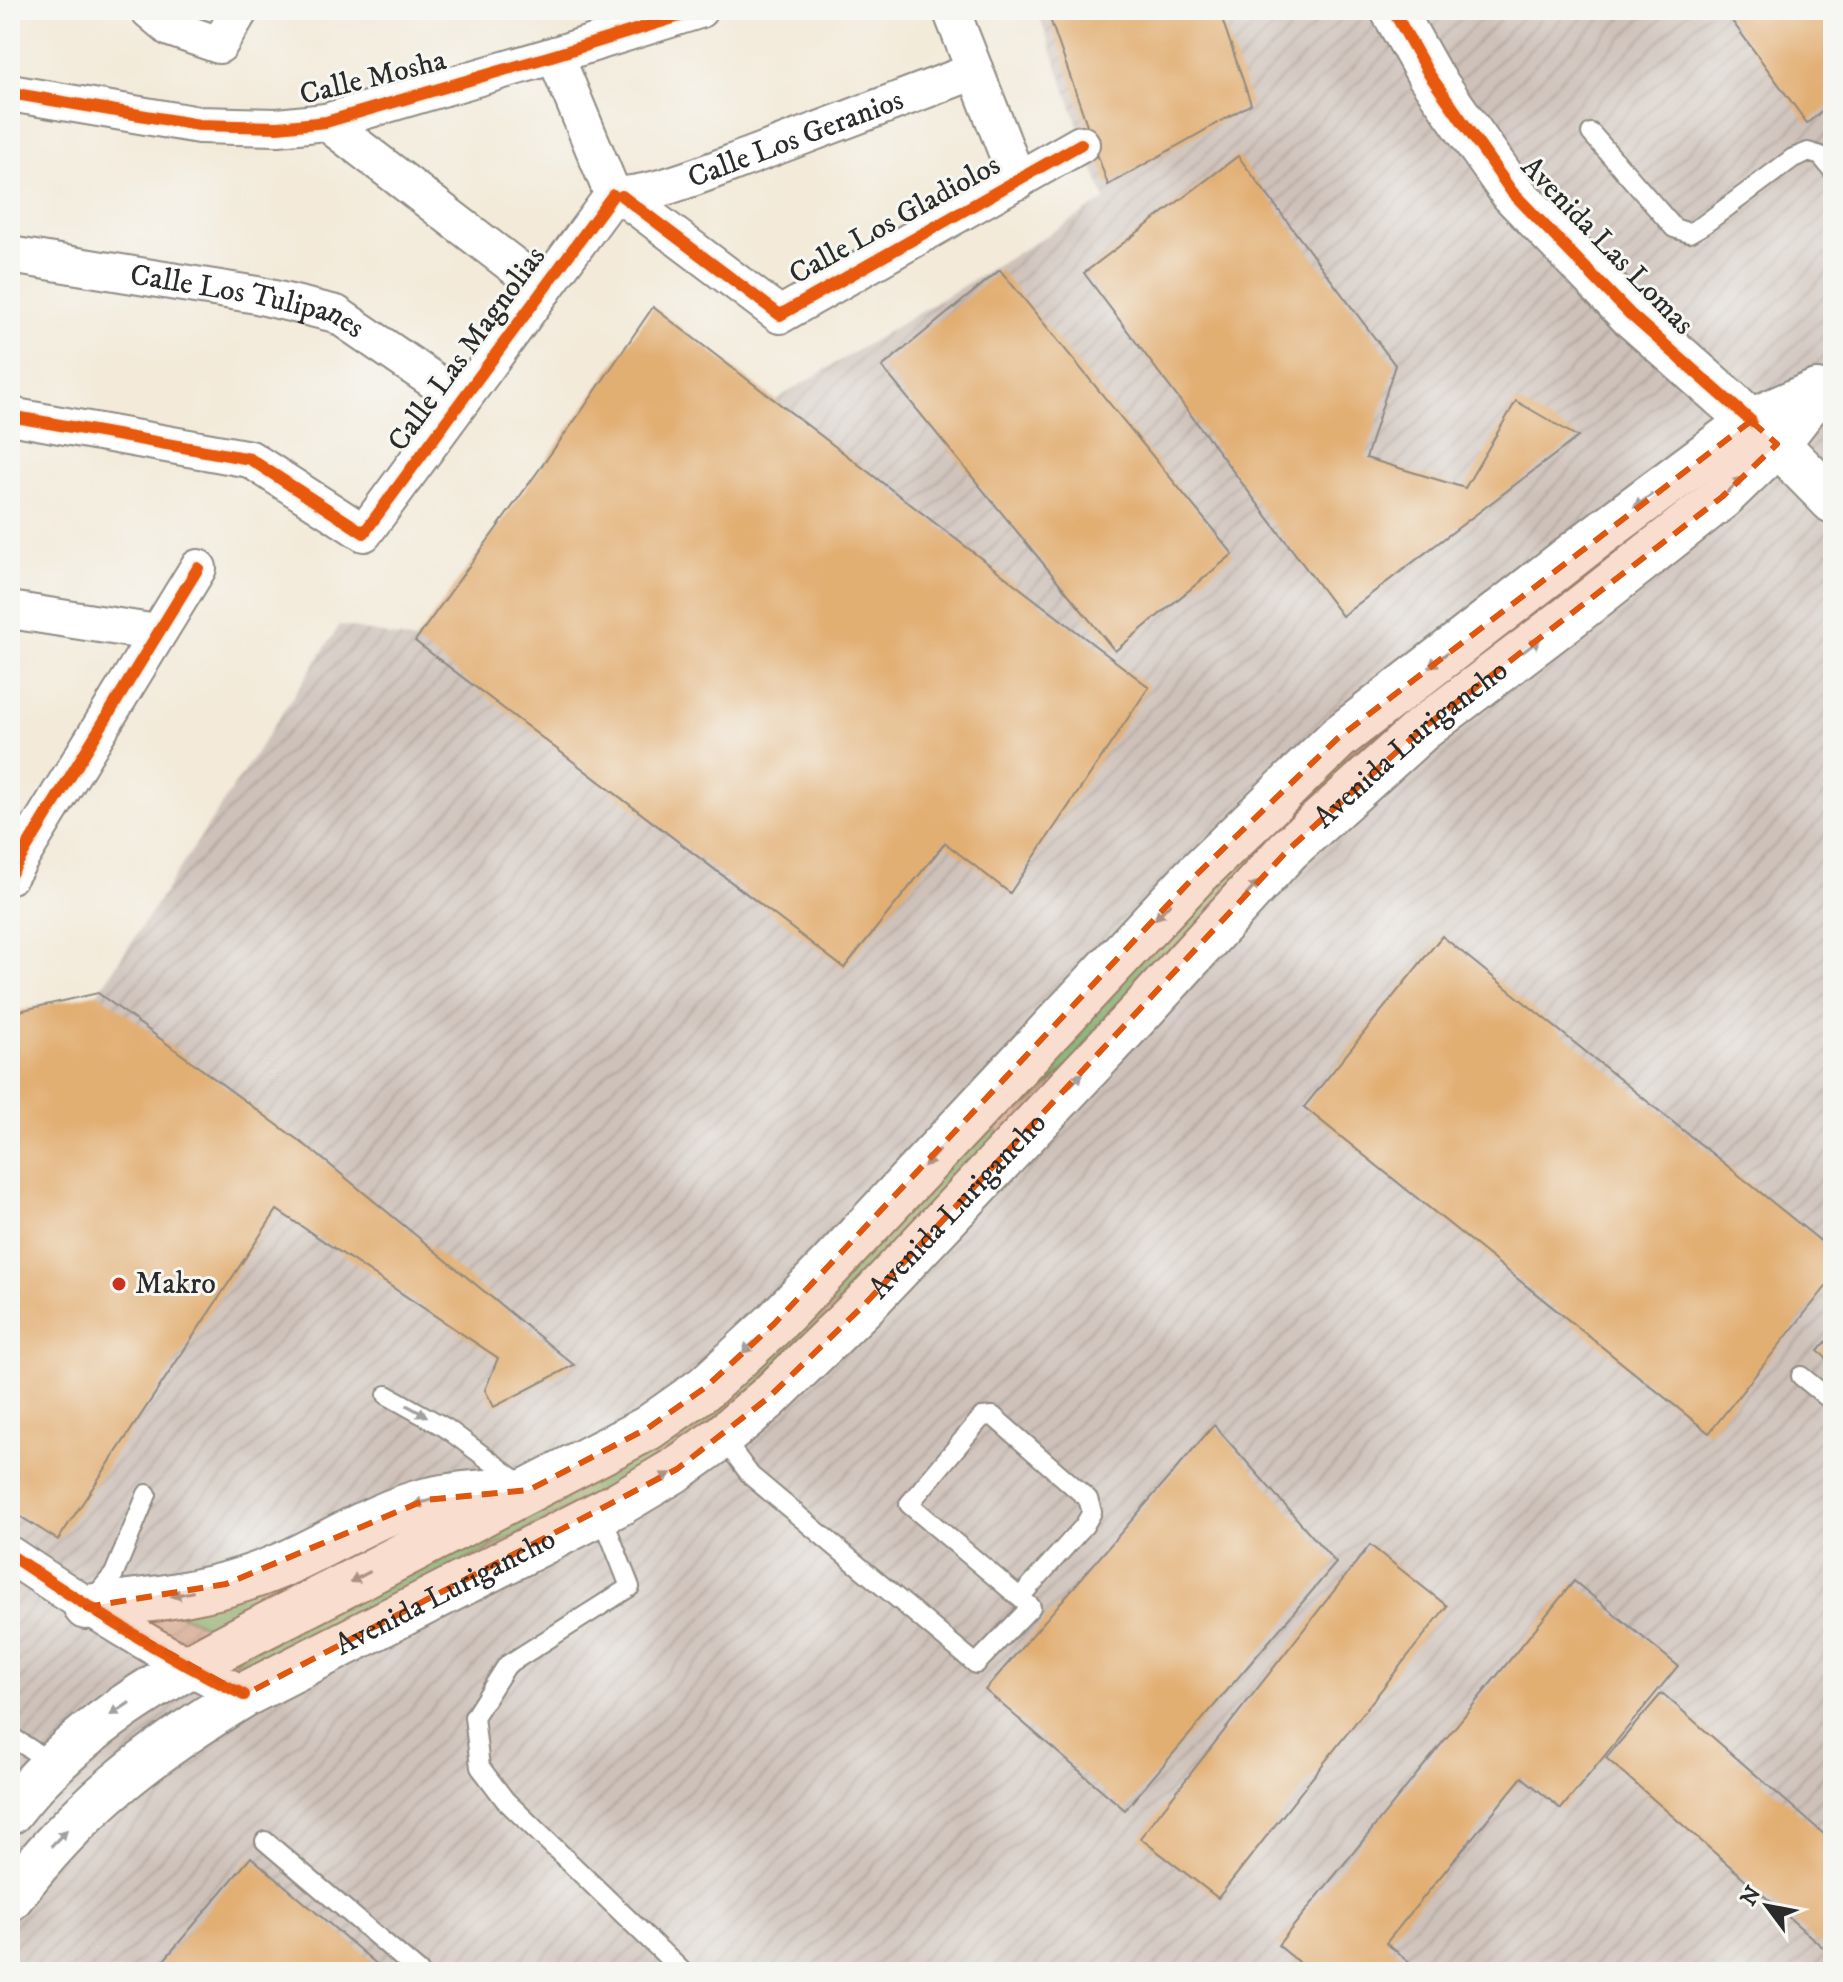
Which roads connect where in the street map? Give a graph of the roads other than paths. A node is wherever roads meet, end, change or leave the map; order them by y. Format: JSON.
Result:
{"nodes":[{"id":1,"x":149,"y":10,"type":"edge"},
{"id":2,"x":240,"y":10,"type":"edge"},
{"id":3,"x":699,"y":10,"type":"edge"},
{"id":4,"x":951,"y":10,"type":"edge"},
{"id":5,"x":1393,"y":10,"type":"edge"},
{"id":6,"x":555,"y":55,"type":"junction"},
{"id":7,"x":975,"y":71,"type":"junction"},
{"id":8,"x":10,"y":93,"type":"edge"},
{"id":9,"x":326,"y":122,"type":"junction"},
{"id":10,"x":1591,"y":133,"type":"dead end"},
{"id":11,"x":1081,"y":144,"type":"dead end"},
{"id":12,"x":1833,"y":171,"type":"edge"},
{"id":13,"x":1018,"y":181,"type":"junction"},
{"id":14,"x":618,"y":195,"type":"junction"},
{"id":15,"x":10,"y":255,"type":"edge"},
{"id":16,"x":544,"y":289,"type":"junction"},
{"id":17,"x":1825,"y":386,"type":"edge"},
{"id":18,"x":462,"y":400,"type":"junction"},
{"id":19,"x":10,"y":416,"type":"edge"},
{"id":20,"x":1764,"y":432,"type":"junction"},
{"id":21,"x":1833,"y":501,"type":"edge"},
{"id":22,"x":198,"y":568,"type":"dead end"},
{"id":23,"x":10,"y":610,"type":"edge"},
{"id":24,"x":157,"y":633,"type":"junction"},
{"id":25,"x":10,"y":875,"type":"edge"},
{"id":26,"x":985,"y":1101,"type":"junction"},
{"id":27,"x":1022,"y":1138,"type":"junction"},
{"id":28,"x":1801,"y":1376,"type":"dead end"},
{"id":29,"x":387,"y":1395,"type":"dead end"},
{"id":30,"x":1833,"y":1402,"type":"edge"},
{"id":31,"x":722,"y":1437,"type":"junction"},
{"id":32,"x":529,"y":1490,"type":"junction"},
{"id":33,"x":147,"y":1494,"type":"dead end"},
{"id":34,"x":601,"y":1513,"type":"junction"},
{"id":35,"x":10,"y":1555,"type":"edge"},
{"id":36,"x":1020,"y":1597,"type":"junction"},
{"id":37,"x":86,"y":1607,"type":"junction"},
{"id":38,"x":186,"y":1667,"type":"junction"},
{"id":39,"x":244,"y":1695,"type":"junction"},
{"id":40,"x":10,"y":1736,"type":"edge"},
{"id":41,"x":52,"y":1763,"type":"junction"},
{"id":42,"x":10,"y":1812,"type":"edge"},
{"id":43,"x":265,"y":1841,"type":"dead end"},
{"id":44,"x":10,"y":1898,"type":"edge"},
{"id":45,"x":419,"y":1972,"type":"edge"},
{"id":46,"x":683,"y":1972,"type":"edge"}],
"edges":[{"from":1,"to":2,"type":"street"},
{"from":3,"to":6,"type":"street","name":"Calle Mosha"},
{"from":4,"to":7,"type":"street"},
{"from":5,"to":20,"type":"main road","name":"Avenida Las Lomas"},
{"from":6,"to":9,"type":"street","name":"Calle Mosha"},
{"from":6,"to":14,"type":"street"},
{"from":7,"to":13,"type":"street"},
{"from":7,"to":14,"type":"street","name":"Calle Los Geranios"},
{"from":8,"to":9,"type":"street","name":"Calle Mosha"},
{"from":9,"to":16,"type":"street"},
{"from":10,"to":12,"type":"lane"},
{"from":11,"to":13,"type":"street","name":"Calle Los Gladiolos"},
{"from":13,"to":14,"type":"street","name":"Calle Los Gladiolos"},
{"from":14,"to":16,"type":"street","name":"Calle Las Magnolias"},
{"from":15,"to":18,"type":"street","name":"Calle Los Tulipanes"},
{"from":16,"to":18,"type":"street","name":"Calle Las Magnolias"},
{"from":17,"to":20,"type":"main road","name":"Avenida Lurigancho"},
{"from":18,"to":19,"type":"street","name":"Calle Las Magnolias"},
{"from":20,"to":21,"type":"main road","name":"Avenida Las Lomas"},
{"from":20,"to":26,"type":"main road","name":"Avenida Lurigancho","one_way":true},
{"from":27,"to":20,"type":"main road","name":"Avenida Lurigancho","one_way":true},
{"from":22,"to":24,"type":"street"},
{"from":23,"to":24,"type":"street"},
{"from":24,"to":25,"type":"street"},
{"from":26,"to":27,"type":"main road"},
{"from":26,"to":32,"type":"main road","name":"Avenida Lurigancho","one_way":true},
{"from":27,"to":31,"type":"main road","name":"Avenida Lurigancho"},
{"from":28,"to":30,"type":"lane"},
{"from":29,"to":32,"type":"lane","one_way":true},
{"from":34,"to":31,"type":"main road","name":"Avenida Lurigancho","one_way":true},
{"from":31,"to":36,"type":"lane"},
{"from":32,"to":37,"type":"main road","one_way":true},
{"from":32,"to":38,"type":"main road","name":"Avenida Lurigancho","one_way":true},
{"from":33,"to":37,"type":"lane"},
{"from":34,"to":39,"type":"main road","name":"Avenida Lurigancho"},
{"from":34,"to":46,"type":"lane"},
{"from":35,"to":37,"type":"street"},
{"from":36,"to":36,"type":"lane"},
{"from":37,"to":38,"type":"street"},
{"from":38,"to":39,"type":"street"},
{"from":38,"to":41,"type":"main road","name":"Avenida Lurigancho","one_way":true},
{"from":44,"to":39,"type":"main road","name":"Avenida Lurigancho","one_way":true},
{"from":40,"to":41,"type":"lane"},
{"from":41,"to":42,"type":"main road","name":"Avenida Lurigancho"},
{"from":43,"to":45,"type":"lane"}]}
